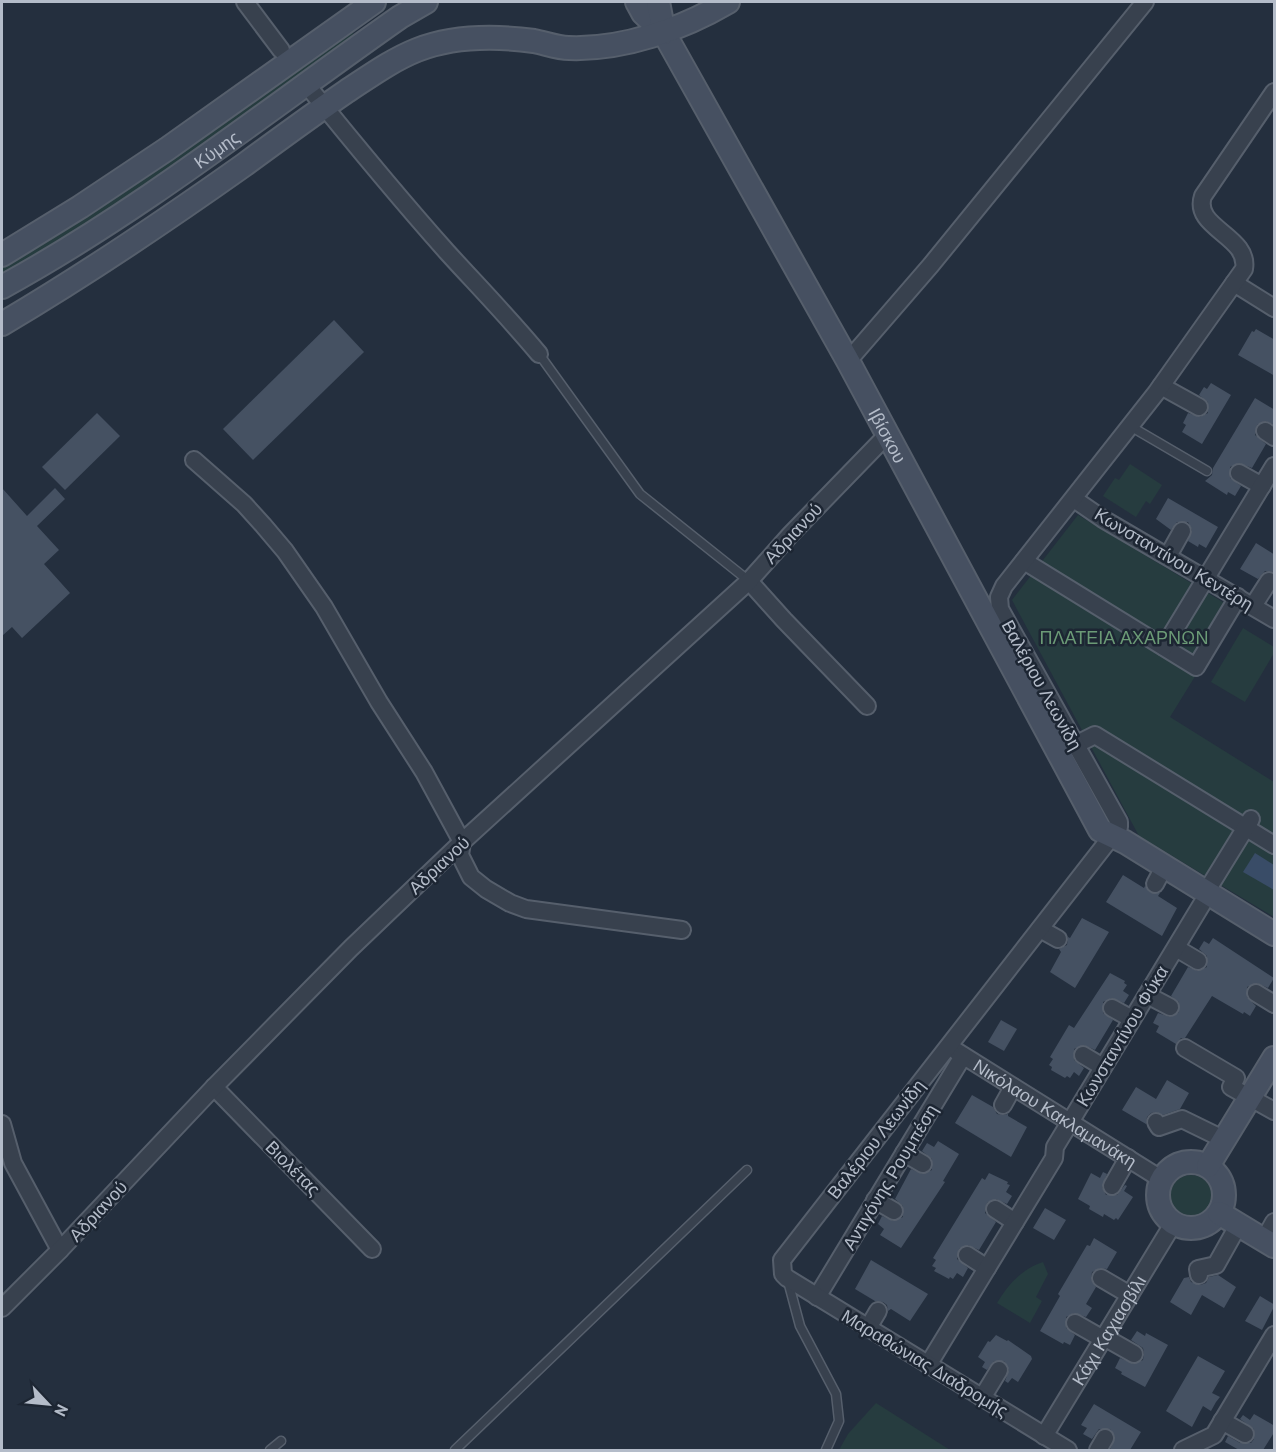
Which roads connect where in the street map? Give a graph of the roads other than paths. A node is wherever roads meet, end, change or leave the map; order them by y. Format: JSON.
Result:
{"nodes":[{"id":1,"x":245,"y":2,"type":"edge"},
{"id":2,"x":351,"y":2,"type":"edge"},
{"id":3,"x":374,"y":2,"type":"edge"},
{"id":4,"x":426,"y":2,"type":"edge"},
{"id":5,"x":637,"y":2,"type":"edge"},
{"id":6,"x":658,"y":2,"type":"edge"},
{"id":7,"x":728,"y":2,"type":"edge"},
{"id":8,"x":1145,"y":2,"type":"edge"},
{"id":9,"x":663,"y":33,"type":"junction"},
{"id":10,"x":280,"y":50,"type":"junction"},
{"id":11,"x":306,"y":84,"type":"junction"},
{"id":12,"x":1275,"y":92,"type":"edge"},
{"id":13,"x":324,"y":106,"type":"junction"},
{"id":14,"x":2,"y":239,"type":"edge"},
{"id":15,"x":2,"y":255,"type":"edge"},
{"id":16,"x":1234,"y":283,"type":"junction"},
{"id":17,"x":2,"y":287,"type":"edge"},
{"id":18,"x":1275,"y":308,"type":"edge"},
{"id":19,"x":2,"y":324,"type":"edge"},
{"id":20,"x":538,"y":354,"type":"joint"},
{"id":21,"x":848,"y":361,"type":"junction"},
{"id":22,"x":1161,"y":386,"type":"junction"},
{"id":23,"x":1199,"y":408,"type":"dead end"},
{"id":24,"x":1130,"y":426,"type":"junction"},
{"id":25,"x":888,"y":434,"type":"junction"},
{"id":26,"x":194,"y":460,"type":"dead end"},
{"id":27,"x":1207,"y":471,"type":"dead end"},
{"id":28,"x":1239,"y":473,"type":"dead end"},
{"id":29,"x":1270,"y":477,"type":"edge"},
{"id":30,"x":1074,"y":499,"type":"junction"},
{"id":31,"x":1182,"y":531,"type":"dead end"},
{"id":32,"x":1168,"y":556,"type":"junction"},
{"id":33,"x":1024,"y":561,"type":"junction"},
{"id":34,"x":1206,"y":578,"type":"junction"},
{"id":35,"x":749,"y":581,"type":"junction"},
{"id":36,"x":1269,"y":582,"type":"dead end"},
{"id":37,"x":1238,"y":597,"type":"junction"},
{"id":38,"x":1253,"y":606,"type":"junction"},
{"id":39,"x":1275,"y":619,"type":"edge"},
{"id":40,"x":1164,"y":647,"type":"junction"},
{"id":41,"x":867,"y":706,"type":"dead end"},
{"id":42,"x":1076,"y":745,"type":"junction"},
{"id":43,"x":1249,"y":823,"type":"junction"},
{"id":44,"x":1112,"y":837,"type":"junction"},
{"id":45,"x":462,"y":842,"type":"junction"},
{"id":46,"x":1275,"y":845,"type":"edge"},
{"id":47,"x":1207,"y":893,"type":"junction"},
{"id":48,"x":1040,"y":929,"type":"junction"},
{"id":49,"x":682,"y":930,"type":"dead end"},
{"id":50,"x":1275,"y":934,"type":"edge"},
{"id":51,"x":1058,"y":939,"type":"dead end"},
{"id":52,"x":1176,"y":948,"type":"junction"},
{"id":53,"x":1198,"y":961,"type":"dead end"},
{"id":54,"x":1256,"y":993,"type":"dead end"},
{"id":55,"x":1147,"y":995,"type":"junction"},
{"id":56,"x":1275,"y":1004,"type":"edge"},
{"id":57,"x":1170,"y":1007,"type":"dead end"},
{"id":58,"x":1112,"y":1008,"type":"dead end"},
{"id":59,"x":1132,"y":1020,"type":"junction"},
{"id":60,"x":948,"y":1046,"type":"junction"},
{"id":61,"x":1185,"y":1048,"type":"dead end"},
{"id":62,"x":1083,"y":1055,"type":"dead end"},
{"id":63,"x":963,"y":1056,"type":"junction"},
{"id":64,"x":1275,"y":1058,"type":"edge"},
{"id":65,"x":1103,"y":1067,"type":"junction"},
{"id":66,"x":214,"y":1088,"type":"junction"},
{"id":67,"x":1013,"y":1088,"type":"junction"},
{"id":68,"x":1250,"y":1098,"type":"junction"},
{"id":69,"x":1003,"y":1105,"type":"dead end"},
{"id":70,"x":1275,"y":1112,"type":"edge"},
{"id":71,"x":1070,"y":1122,"type":"junction"},
{"id":72,"x":1156,"y":1122,"type":"dead end"},
{"id":73,"x":2,"y":1124,"type":"edge"},
{"id":74,"x":1225,"y":1140,"type":"junction"},
{"id":75,"x":904,"y":1154,"type":"junction"},
{"id":76,"x":1128,"y":1158,"type":"junction"},
{"id":77,"x":922,"y":1164,"type":"dead end"},
{"id":78,"x":1208,"y":1166,"type":"junction"},
{"id":79,"x":747,"y":1170,"type":"dead end"},
{"id":80,"x":1161,"y":1179,"type":"junction"},
{"id":81,"x":1112,"y":1186,"type":"dead end"},
{"id":82,"x":875,"y":1200,"type":"junction"},
{"id":83,"x":995,"y":1209,"type":"dead end"},
{"id":84,"x":894,"y":1211,"type":"dead end"},
{"id":85,"x":1219,"y":1213,"type":"junction"},
{"id":86,"x":1015,"y":1222,"type":"junction"},
{"id":87,"x":1173,"y":1224,"type":"junction"},
{"id":88,"x":1239,"y":1224,"type":"junction"},
{"id":89,"x":1271,"y":1236,"type":"edge"},
{"id":90,"x":372,"y":1249,"type":"dead end"},
{"id":91,"x":60,"y":1250,"type":"junction"},
{"id":92,"x":967,"y":1255,"type":"dead end"},
{"id":93,"x":987,"y":1268,"type":"junction"},
{"id":94,"x":1199,"y":1275,"type":"dead end"},
{"id":95,"x":785,"y":1276,"type":"junction"},
{"id":96,"x":1101,"y":1278,"type":"dead end"},
{"id":97,"x":1130,"y":1295,"type":"junction"},
{"id":98,"x":817,"y":1297,"type":"junction"},
{"id":99,"x":2,"y":1308,"type":"edge"},
{"id":100,"x":878,"y":1311,"type":"dead end"},
{"id":101,"x":1075,"y":1323,"type":"dead end"},
{"id":102,"x":868,"y":1328,"type":"junction"},
{"id":103,"x":1275,"y":1335,"type":"edge"},
{"id":104,"x":1104,"y":1338,"type":"junction"},
{"id":105,"x":1134,"y":1354,"type":"dead end"},
{"id":106,"x":928,"y":1365,"type":"junction"},
{"id":107,"x":999,"y":1370,"type":"dead end"},
{"id":108,"x":982,"y":1398,"type":"junction"},
{"id":109,"x":1223,"y":1411,"type":"junction"},
{"id":110,"x":1245,"y":1434,"type":"dead end"},
{"id":111,"x":1044,"y":1436,"type":"junction"},
{"id":112,"x":281,"y":1441,"type":"dead end"},
{"id":113,"x":270,"y":1450,"type":"edge"},
{"id":114,"x":455,"y":1450,"type":"edge"},
{"id":115,"x":826,"y":1450,"type":"edge"},
{"id":116,"x":1068,"y":1450,"type":"edge"},
{"id":117,"x":1183,"y":1450,"type":"edge"}],
"edges":[{"from":1,"to":10,"type":"street"},
{"from":2,"to":10,"type":"street"},
{"from":3,"to":15,"type":"street","name":"Κύμης"},
{"from":4,"to":11,"type":"street","name":"Κύμης"},
{"from":5,"to":9,"type":"street","name":"Ιβίσκου"},
{"from":6,"to":9,"type":"street","name":"Ιβίσκου"},
{"from":7,"to":9,"type":"street"},
{"from":8,"to":21,"type":"street"},
{"from":9,"to":13,"type":"street"},
{"from":9,"to":21,"type":"street","name":"Ιβίσκου"},
{"from":10,"to":14,"type":"street"},
{"from":11,"to":13,"type":"street"},
{"from":11,"to":17,"type":"street","name":"Κύμης"},
{"from":12,"to":16,"type":"street","name":"Βαλέριου Λεωνίδη"},
{"from":13,"to":19,"type":"street"},
{"from":13,"to":20,"type":"street"},
{"from":16,"to":18,"type":"street"},
{"from":16,"to":22,"type":"street","name":"Βαλέριου Λεωνίδη"},
{"from":20,"to":35,"type":"lane"},
{"from":21,"to":25,"type":"street","name":"Ιβίσκου"},
{"from":22,"to":23,"type":"street"},
{"from":22,"to":24,"type":"street","name":"Βαλέριου Λεωνίδη"},
{"from":24,"to":27,"type":"lane"},
{"from":24,"to":30,"type":"street","name":"Βαλέριου Λεωνίδη"},
{"from":25,"to":35,"type":"street","name":"Αδριανού"},
{"from":25,"to":44,"type":"street","name":"Ιβίσκου"},
{"from":26,"to":45,"type":"street"},
{"from":28,"to":29,"type":"street"},
{"from":29,"to":34,"type":"street"},
{"from":30,"to":32,"type":"street","name":"Κωνσταντίνου Κεντέρη"},
{"from":30,"to":33,"type":"street","name":"Βαλέριου Λεωνίδη"},
{"from":31,"to":32,"type":"street"},
{"from":32,"to":34,"type":"street","name":"Κωνσταντίνου Κεντέρη"},
{"from":33,"to":40,"type":"street"},
{"from":33,"to":42,"type":"street","name":"Βαλέριου Λεωνίδη"},
{"from":34,"to":37,"type":"street","name":"Κωνσταντίνου Κεντέρη"},
{"from":34,"to":40,"type":"street"},
{"from":35,"to":41,"type":"street"},
{"from":35,"to":45,"type":"street","name":"Αδριανού"},
{"from":36,"to":38,"type":"street"},
{"from":37,"to":38,"type":"street","name":"Κωνσταντίνου Κεντέρη"},
{"from":37,"to":40,"type":"street"},
{"from":38,"to":39,"type":"street","name":"Κωνσταντίνου Κεντέρη"},
{"from":42,"to":43,"type":"street"},
{"from":42,"to":44,"type":"street","name":"Βαλέριου Λεωνίδη"},
{"from":43,"to":46,"type":"street"},
{"from":43,"to":47,"type":"street","name":"Κωνσταντίνου Φύκα"},
{"from":44,"to":47,"type":"street","name":"Ιβίσκου"},
{"from":44,"to":48,"type":"street","name":"Βαλέριου Λεωνίδη"},
{"from":45,"to":49,"type":"street"},
{"from":45,"to":66,"type":"street","name":"Αδριανού"},
{"from":47,"to":50,"type":"street","name":"Ιβίσκου"},
{"from":47,"to":52,"type":"street","name":"Κωνσταντίνου Φύκα"},
{"from":48,"to":51,"type":"street"},
{"from":48,"to":60,"type":"street","name":"Βαλέριου Λεωνίδη"},
{"from":52,"to":53,"type":"street"},
{"from":52,"to":55,"type":"street","name":"Κωνσταντίνου Φύκα"},
{"from":54,"to":56,"type":"street"},
{"from":55,"to":57,"type":"street"},
{"from":55,"to":59,"type":"street","name":"Κωνσταντίνου Φύκα"},
{"from":58,"to":59,"type":"street"},
{"from":59,"to":65,"type":"street","name":"Κωνσταντίνου Φύκα"},
{"from":60,"to":63,"type":"street","name":"Νικόλαου Κακλαμανάκη"},
{"from":60,"to":95,"type":"street","name":"Βαλέριου Λεωνίδη"},
{"from":61,"to":68,"type":"street"},
{"from":62,"to":65,"type":"street"},
{"from":63,"to":67,"type":"street","name":"Νικόλαου Κακλαμανάκη"},
{"from":63,"to":75,"type":"street","name":"Αντιγόνης Ρουμπέση"},
{"from":64,"to":68,"type":"street"},
{"from":65,"to":71,"type":"street","name":"Κωνσταντίνου Φύκα"},
{"from":66,"to":90,"type":"street","name":"Βιολέτας"},
{"from":66,"to":91,"type":"street","name":"Αδριανού"},
{"from":67,"to":69,"type":"street"},
{"from":67,"to":71,"type":"street","name":"Νικόλαου Κακλαμανάκη"},
{"from":68,"to":70,"type":"street"},
{"from":68,"to":74,"type":"street"},
{"from":71,"to":76,"type":"street","name":"Νικόλαου Κακλαμανάκη"},
{"from":71,"to":86,"type":"street","name":"Κωνσταντίνου Φύκα"},
{"from":72,"to":74,"type":"street"},
{"from":73,"to":91,"type":"street"},
{"from":74,"to":78,"type":"street"},
{"from":75,"to":77,"type":"street"},
{"from":75,"to":82,"type":"street","name":"Αντιγόνης Ρουμπέση"},
{"from":76,"to":80,"type":"street","name":"Νικόλαου Κακλαμανάκη"},
{"from":76,"to":81,"type":"street"},
{"from":78,"to":80,"type":"street"},
{"from":78,"to":85,"type":"street"},
{"from":79,"to":114,"type":"lane"},
{"from":80,"to":87,"type":"street"},
{"from":82,"to":84,"type":"street"},
{"from":82,"to":98,"type":"street","name":"Αντιγόνης Ρουμπέση"},
{"from":83,"to":86,"type":"street"},
{"from":85,"to":87,"type":"street"},
{"from":85,"to":88,"type":"street"},
{"from":86,"to":93,"type":"street","name":"Κωνσταντίνου Φύκα"},
{"from":87,"to":97,"type":"street","name":"Κάχι Καχιασβίλι"},
{"from":88,"to":89,"type":"street"},
{"from":88,"to":94,"type":"street"},
{"from":91,"to":99,"type":"street","name":"Αδριανού"},
{"from":92,"to":93,"type":"street"},
{"from":93,"to":106,"type":"street","name":"Κωνσταντίνου Φύκα"},
{"from":95,"to":98,"type":"street","name":"Μαραθώνιας Διαδρομής"},
{"from":95,"to":115,"type":"lane"},
{"from":96,"to":97,"type":"street"},
{"from":97,"to":104,"type":"street","name":"Κάχι Καχιασβίλι"},
{"from":98,"to":102,"type":"street","name":"Μαραθώνιας Διαδρομής"},
{"from":100,"to":102,"type":"street"},
{"from":101,"to":104,"type":"street"},
{"from":102,"to":106,"type":"street","name":"Μαραθώνιας Διαδρομής"},
{"from":103,"to":109,"type":"street"},
{"from":104,"to":105,"type":"street"},
{"from":104,"to":111,"type":"street","name":"Κάχι Καχιασβίλι"},
{"from":106,"to":108,"type":"street","name":"Μαραθώνιας Διαδρομής"},
{"from":107,"to":108,"type":"street"},
{"from":108,"to":111,"type":"street","name":"Μαραθώνιας Διαδρομής"},
{"from":109,"to":110,"type":"street"},
{"from":109,"to":117,"type":"street"},
{"from":111,"to":116,"type":"street","name":"Μαραθώνιας Διαδρομής"},
{"from":112,"to":113,"type":"lane"}]}
